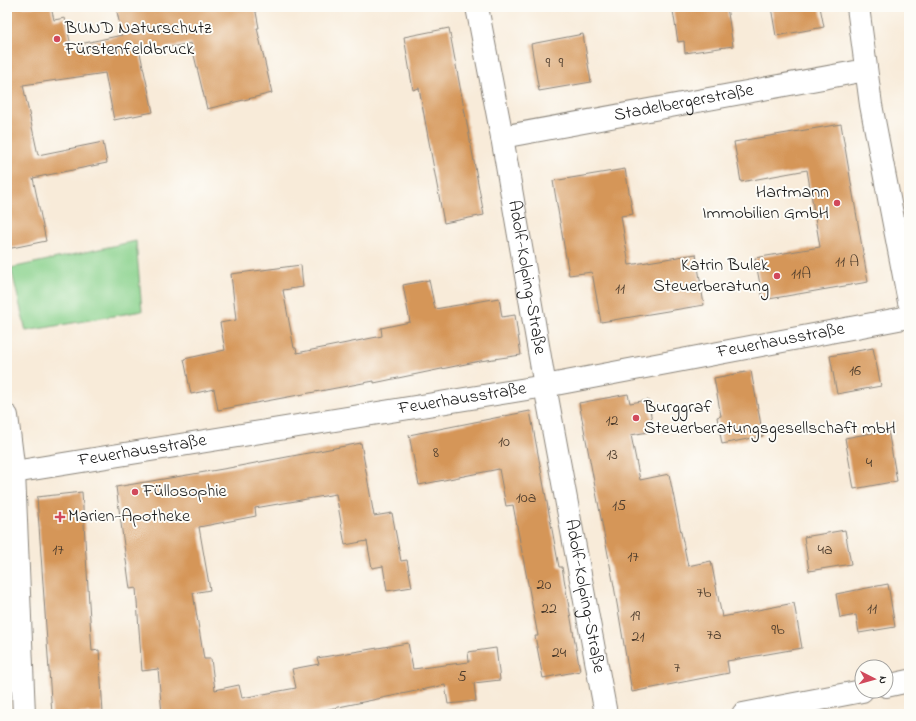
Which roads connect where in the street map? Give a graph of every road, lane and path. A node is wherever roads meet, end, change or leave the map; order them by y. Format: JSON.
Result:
{"nodes":[{"id":1,"x":477,"y":7,"type":"edge"},
{"id":2,"x":858,"y":7,"type":"edge"},
{"id":3,"x":866,"y":70,"type":"junction"},
{"id":4,"x":502,"y":137,"type":"junction"},
{"id":5,"x":909,"y":302,"type":"edge"},
{"id":6,"x":909,"y":317,"type":"edge"},
{"id":7,"x":545,"y":386,"type":"junction"},
{"id":8,"x":7,"y":416,"type":"edge"},
{"id":9,"x":14,"y":472,"type":"junction"},
{"id":10,"x":909,"y":681,"type":"edge"},
{"id":11,"x":894,"y":684,"type":"edge"},
{"id":12,"x":854,"y":693,"type":"edge"},
{"id":13,"x":24,"y":714,"type":"edge"},
{"id":14,"x":606,"y":714,"type":"edge"},
{"id":15,"x":744,"y":714,"type":"edge"}],
"edges":[{"from":1,"to":4,"type":"street","name":"Adolf-Kolping-Straße"},
{"from":2,"to":3,"type":"street"},
{"from":3,"to":4,"type":"street","name":"Stadelbergerstraße"},
{"from":3,"to":5,"type":"street"},
{"from":4,"to":7,"type":"street","name":"Adolf-Kolping-Straße"},
{"from":6,"to":7,"type":"street","name":"Feuerhausstraße"},
{"from":7,"to":9,"type":"street","name":"Feuerhausstraße"},
{"from":7,"to":14,"type":"street","name":"Adolf-Kolping-Straße"},
{"from":8,"to":9,"type":"street"},
{"from":9,"to":13,"type":"street"},
{"from":10,"to":11,"type":"street"},
{"from":12,"to":15,"type":"street"}]}
